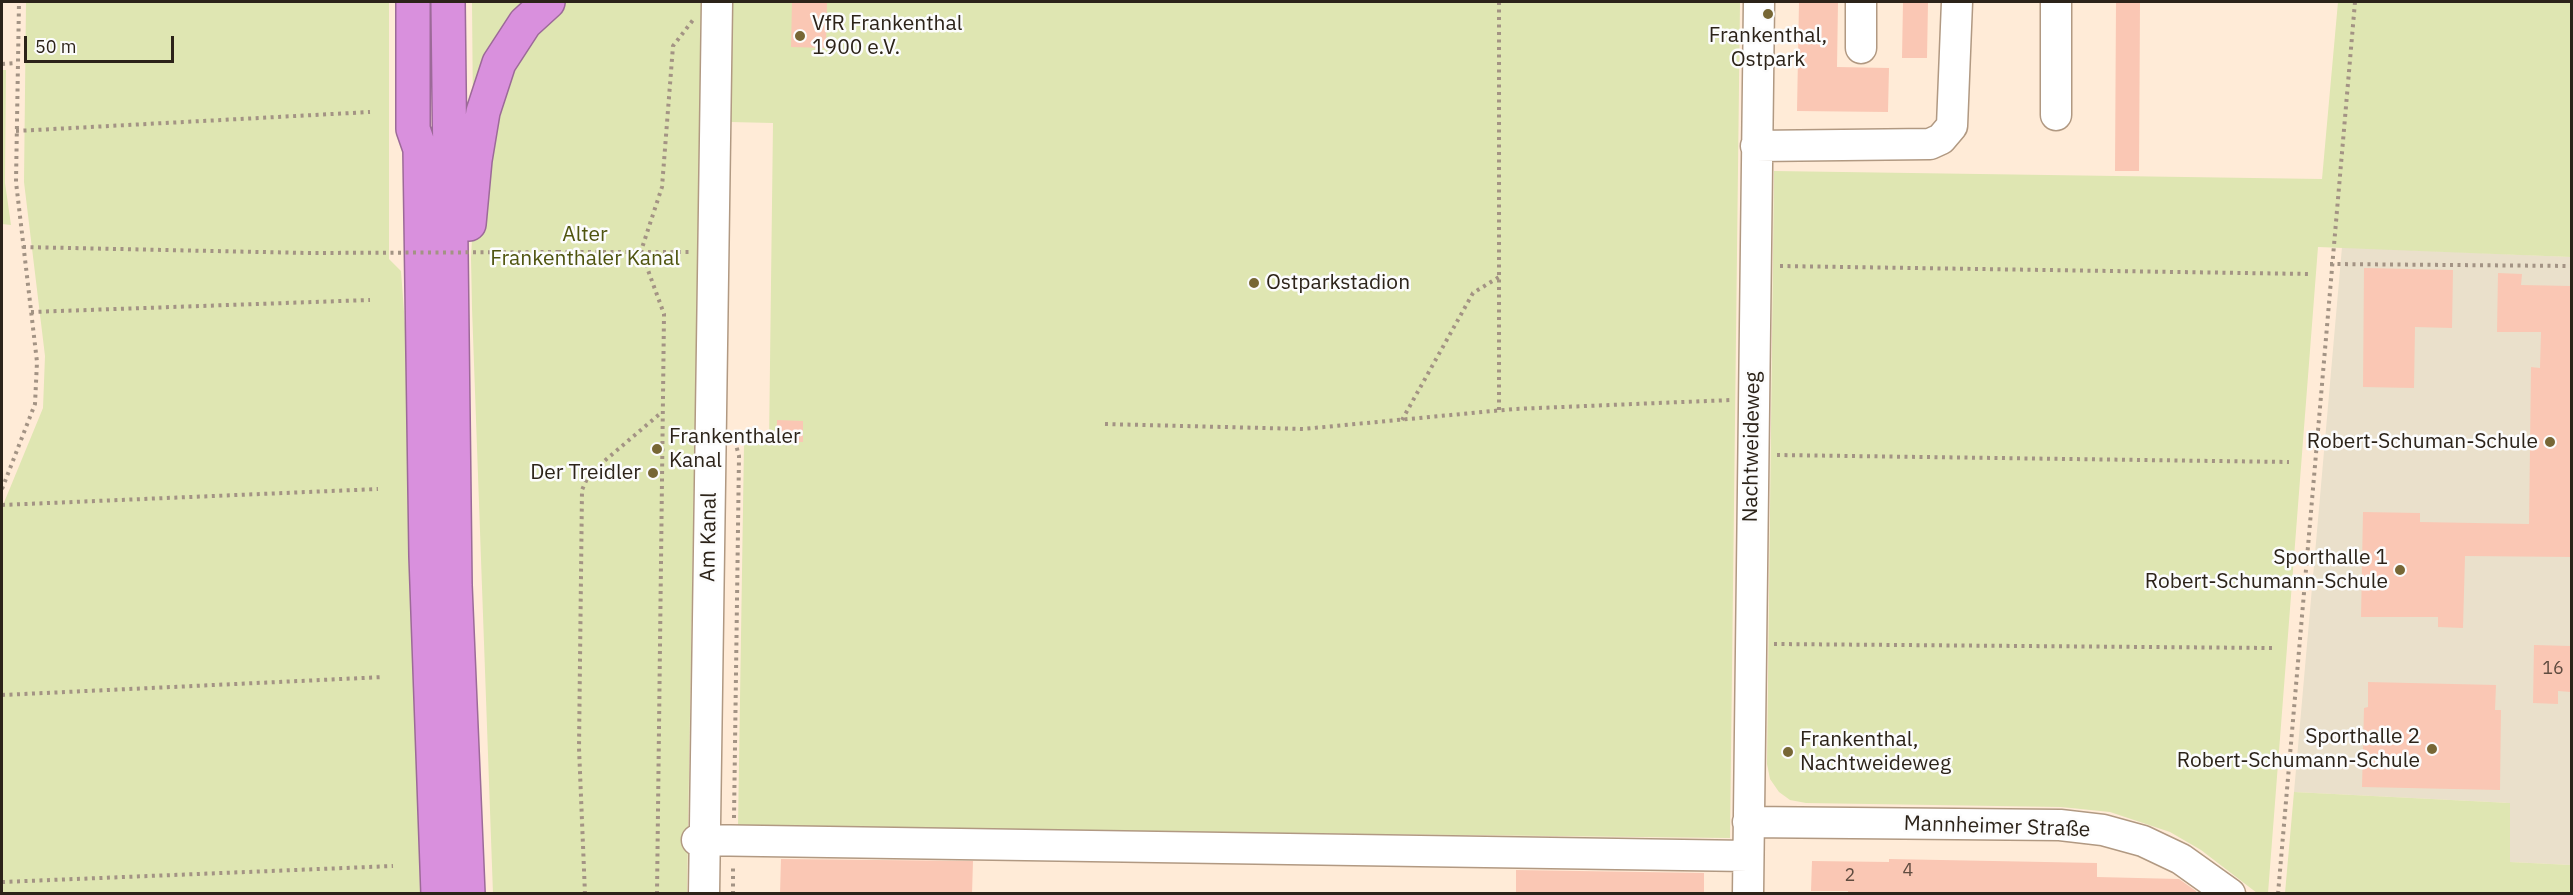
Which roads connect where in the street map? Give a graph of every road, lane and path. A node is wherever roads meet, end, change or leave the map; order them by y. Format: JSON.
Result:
{"nodes":[{"id":1,"x":19,"y":2,"type":"edge"},
{"id":2,"x":413,"y":2,"type":"edge"},
{"id":3,"x":425,"y":2,"type":"edge"},
{"id":4,"x":448,"y":2,"type":"edge"},
{"id":5,"x":548,"y":2,"type":"edge"},
{"id":6,"x":1499,"y":2,"type":"edge"},
{"id":7,"x":1759,"y":2,"type":"edge"},
{"id":8,"x":1861,"y":2,"type":"edge"},
{"id":9,"x":1957,"y":2,"type":"edge"},
{"id":10,"x":2056,"y":2,"type":"edge"},
{"id":11,"x":2355,"y":2,"type":"edge"},
{"id":12,"x":708,"y":7,"type":"edge"},
{"id":13,"x":1861,"y":48,"type":"dead end"},
{"id":14,"x":17,"y":63,"type":"junction"},
{"id":15,"x":2,"y":64,"type":"edge"},
{"id":16,"x":370,"y":112,"type":"dead end"},
{"id":17,"x":2056,"y":115,"type":"dead end"},
{"id":18,"x":16,"y":131,"type":"junction"},
{"id":19,"x":1756,"y":146,"type":"junction"},
{"id":20,"x":420,"y":149,"type":"junction"},
{"id":21,"x":23,"y":247,"type":"junction"},
{"id":22,"x":641,"y":251,"type":"junction"},
{"id":23,"x":697,"y":252,"type":"dead end"},
{"id":24,"x":451,"y":256,"type":"junction"},
{"id":25,"x":2330,"y":264,"type":"junction"},
{"id":26,"x":1755,"y":266,"type":"junction"},
{"id":27,"x":2571,"y":267,"type":"edge"},
{"id":28,"x":2310,"y":274,"type":"dead end"},
{"id":29,"x":1499,"y":277,"type":"junction"},
{"id":30,"x":370,"y":300,"type":"dead end"},
{"id":31,"x":31,"y":312,"type":"junction"},
{"id":32,"x":1753,"y":400,"type":"junction"},
{"id":33,"x":1499,"y":411,"type":"junction"},
{"id":34,"x":662,"y":412,"type":"junction"},
{"id":35,"x":1402,"y":420,"type":"junction"},
{"id":36,"x":1105,"y":424,"type":"dead end"},
{"id":37,"x":1752,"y":455,"type":"junction"},
{"id":38,"x":2289,"y":462,"type":"dead end"},
{"id":39,"x":2,"y":489,"type":"edge"},
{"id":40,"x":378,"y":489,"type":"dead end"},
{"id":41,"x":2,"y":506,"type":"edge"},
{"id":42,"x":1750,"y":644,"type":"junction"},
{"id":43,"x":2272,"y":648,"type":"dead end"},
{"id":44,"x":384,"y":677,"type":"dead end"},
{"id":45,"x":2,"y":695,"type":"edge"},
{"id":46,"x":1748,"y":822,"type":"junction"},
{"id":47,"x":701,"y":840,"type":"junction"},
{"id":48,"x":1748,"y":855,"type":"junction"},
{"id":49,"x":393,"y":866,"type":"dead end"},
{"id":50,"x":2,"y":882,"type":"edge"},
{"id":51,"x":438,"y":894,"type":"edge"},
{"id":52,"x":468,"y":894,"type":"edge"},
{"id":53,"x":585,"y":894,"type":"edge"},
{"id":54,"x":657,"y":894,"type":"edge"},
{"id":55,"x":704,"y":894,"type":"edge"},
{"id":56,"x":1748,"y":894,"type":"edge"},
{"id":57,"x":2230,"y":894,"type":"edge"},
{"id":58,"x":2278,"y":894,"type":"edge"}],
"edges":[{"from":1,"to":14,"type":"path"},
{"from":2,"to":20,"type":"highway"},
{"from":3,"to":20,"type":"highway"},
{"from":4,"to":24,"type":"highway"},
{"from":5,"to":24,"type":"highway"},
{"from":6,"to":29,"type":"path"},
{"from":7,"to":19,"type":"street","name":"Nachtweideweg"},
{"from":8,"to":13,"type":"street"},
{"from":9,"to":19,"type":"street"},
{"from":10,"to":17,"type":"street"},
{"from":11,"to":25,"type":"path"},
{"from":12,"to":22,"type":"path"},
{"from":12,"to":47,"type":"street","name":"Am Kanal"},
{"from":14,"to":15,"type":"path"},
{"from":14,"to":18,"type":"path"},
{"from":16,"to":18,"type":"path"},
{"from":18,"to":21,"type":"path"},
{"from":19,"to":26,"type":"street","name":"Nachtweideweg"},
{"from":20,"to":51,"type":"highway"},
{"from":21,"to":22,"type":"path","bridge":true},
{"from":21,"to":31,"type":"path"},
{"from":22,"to":23,"type":"path"},
{"from":22,"to":34,"type":"path"},
{"from":24,"to":52,"type":"highway"},
{"from":25,"to":27,"type":"path"},
{"from":25,"to":58,"type":"path"},
{"from":26,"to":28,"type":"path"},
{"from":26,"to":32,"type":"street","name":"Nachtweideweg"},
{"from":29,"to":33,"type":"path"},
{"from":29,"to":35,"type":"path"},
{"from":30,"to":31,"type":"path"},
{"from":31,"to":39,"type":"path"},
{"from":32,"to":33,"type":"path"},
{"from":32,"to":37,"type":"street","name":"Nachtweideweg"},
{"from":33,"to":35,"type":"path"},
{"from":34,"to":53,"type":"path"},
{"from":34,"to":54,"type":"path"},
{"from":35,"to":36,"type":"path"},
{"from":37,"to":38,"type":"path"},
{"from":37,"to":42,"type":"street","name":"Nachtweideweg"},
{"from":40,"to":41,"type":"path"},
{"from":42,"to":43,"type":"path"},
{"from":42,"to":46,"type":"street","name":"Nachtweideweg"},
{"from":44,"to":45,"type":"path"},
{"from":46,"to":48,"type":"street","name":"Nachtweideweg"},
{"from":46,"to":57,"type":"street","name":"Mannheimer Straße"},
{"from":47,"to":48,"type":"street"},
{"from":47,"to":55,"type":"street","name":"Am Kanal"},
{"from":48,"to":56,"type":"street","name":"Nachtweideweg"},
{"from":49,"to":50,"type":"path"}]}
